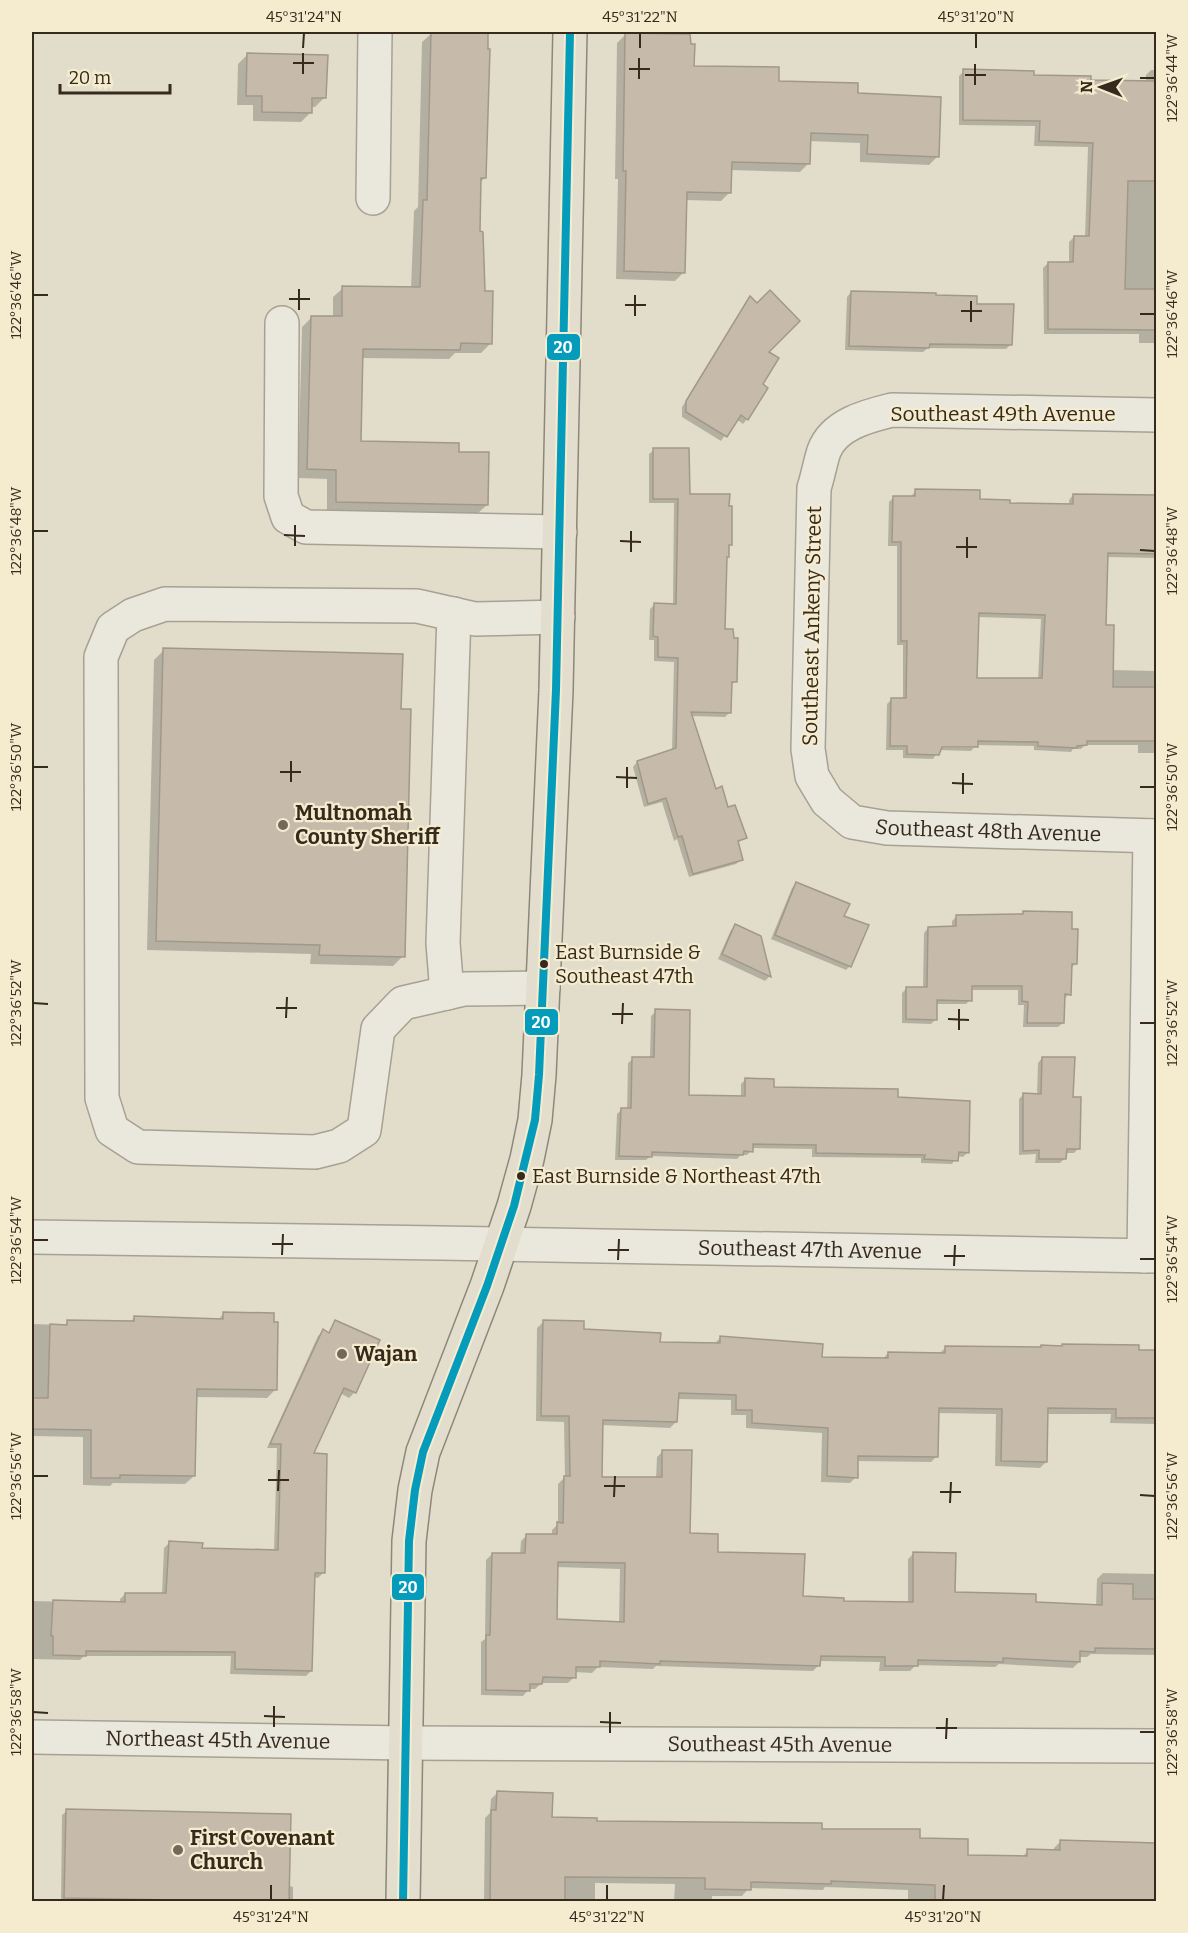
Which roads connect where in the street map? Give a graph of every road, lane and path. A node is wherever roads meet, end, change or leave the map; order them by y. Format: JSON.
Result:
{"nodes":[{"id":1,"x":375,"y":32,"type":"edge"},
{"id":2,"x":570,"y":32,"type":"edge"},
{"id":3,"x":373,"y":198,"type":"dead end"},
{"id":4,"x":282,"y":323,"type":"dead end"},
{"id":5,"x":1156,"y":415,"type":"edge"},
{"id":6,"x":825,"y":448,"type":"joint"},
{"id":7,"x":560,"y":532,"type":"junction"},
{"id":8,"x":454,"y":614,"type":"junction"},
{"id":9,"x":558,"y":617,"type":"junction"},
{"id":10,"x":827,"y":801,"type":"joint"},
{"id":11,"x":1153,"y":836,"type":"edge"},
{"id":12,"x":543,"y":988,"type":"junction"},
{"id":13,"x":447,"y":993,"type":"junction"},
{"id":14,"x":32,"y":1237,"type":"edge"},
{"id":15,"x":501,"y":1244,"type":"junction"},
{"id":16,"x":1150,"y":1256,"type":"edge"},
{"id":17,"x":32,"y":1737,"type":"edge"},
{"id":18,"x":405,"y":1743,"type":"junction"},
{"id":19,"x":1156,"y":1746,"type":"edge"},
{"id":20,"x":403,"y":1902,"type":"edge"}],
"edges":[{"from":1,"to":3,"type":"street"},
{"from":2,"to":7,"type":"main road"},
{"from":4,"to":7,"type":"street"},
{"from":5,"to":6,"type":"street","name":"Southeast 49th Avenue"},
{"from":6,"to":10,"type":"street","name":"Southeast Ankeny Street"},
{"from":7,"to":9,"type":"main road"},
{"from":8,"to":9,"type":"street"},
{"from":8,"to":13,"type":"street"},
{"from":8,"to":13,"type":"street"},
{"from":9,"to":12,"type":"main road"},
{"from":10,"to":11,"type":"street","name":"Southeast 48th Avenue"},
{"from":11,"to":16,"type":"street"},
{"from":12,"to":13,"type":"street"},
{"from":12,"to":15,"type":"main road"},
{"from":14,"to":15,"type":"street","name":"Southeast 47th Avenue"},
{"from":15,"to":16,"type":"street","name":"Southeast 47th Avenue"},
{"from":15,"to":18,"type":"main road"},
{"from":17,"to":18,"type":"street","name":"Northeast 45th Avenue"},
{"from":18,"to":19,"type":"street","name":"Southeast 45th Avenue"},
{"from":18,"to":20,"type":"main road"}]}
